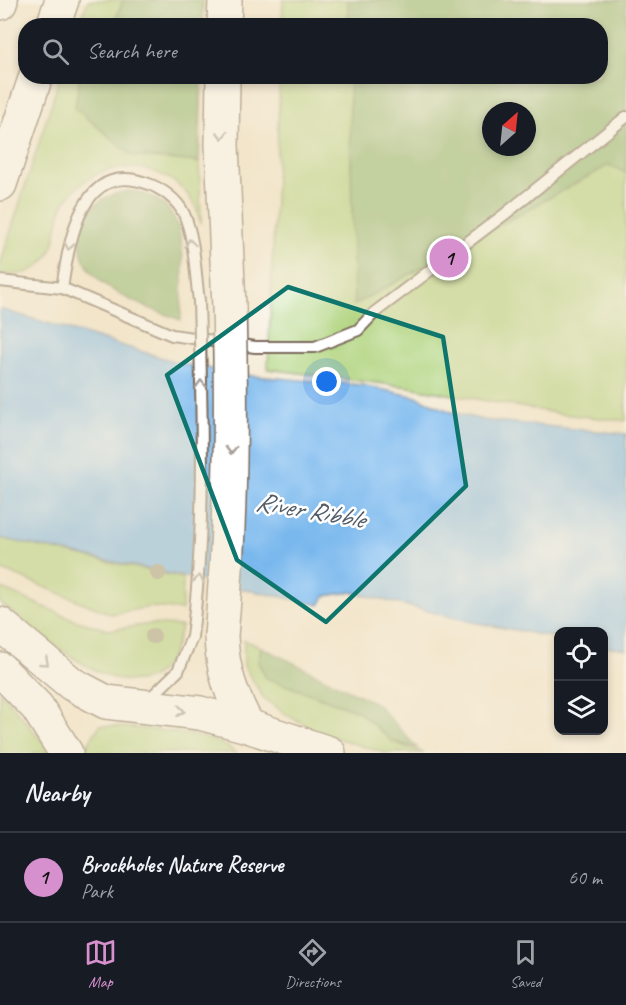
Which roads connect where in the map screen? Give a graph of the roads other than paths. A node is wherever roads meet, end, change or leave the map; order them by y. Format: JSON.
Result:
{"nodes":[{"id":1,"x":62,"y":0,"type":"edge"},
{"id":2,"x":225,"y":0,"type":"edge"},
{"id":3,"x":56,"y":18,"type":"edge"},
{"id":4,"x":224,"y":18,"type":"edge"},
{"id":5,"x":33,"y":84,"type":"edge"},
{"id":6,"x":223,"y":84,"type":"edge"},
{"id":7,"x":626,"y":117,"type":"edge"},
{"id":8,"x":0,"y":184,"type":"edge"},
{"id":9,"x":0,"y":281,"type":"edge"},
{"id":10,"x":62,"y":288,"type":"junction"},
{"id":11,"x":214,"y":304,"type":"junction"},
{"id":12,"x":0,"y":624,"type":"edge"},
{"id":13,"x":207,"y":637,"type":"junction"},
{"id":14,"x":0,"y":669,"type":"edge"},
{"id":15,"x":140,"y":707,"type":"junction"},
{"id":16,"x":250,"y":727,"type":"junction"},
{"id":17,"x":66,"y":753,"type":"edge"},
{"id":18,"x":273,"y":753,"type":"edge"},
{"id":19,"x":329,"y":753,"type":"edge"}],
"edges":[{"from":1,"to":3,"type":"highway"},
{"from":2,"to":4,"type":"highway"},
{"from":5,"to":8,"type":"highway"},
{"from":6,"to":11,"type":"highway","one_way":true},
{"from":7,"to":10,"type":"lane"},
{"from":9,"to":10,"type":"lane"},
{"from":11,"to":10,"type":"lane","one_way":true},
{"from":11,"to":13,"type":"highway","bridge":true},
{"from":12,"to":15,"type":"highway","one_way":true},
{"from":13,"to":15,"type":"lane"},
{"from":13,"to":16,"type":"highway"},
{"from":14,"to":17,"type":"highway"},
{"from":15,"to":16,"type":"highway","one_way":true},
{"from":16,"to":18,"type":"highway"},
{"from":16,"to":19,"type":"highway"}]}
